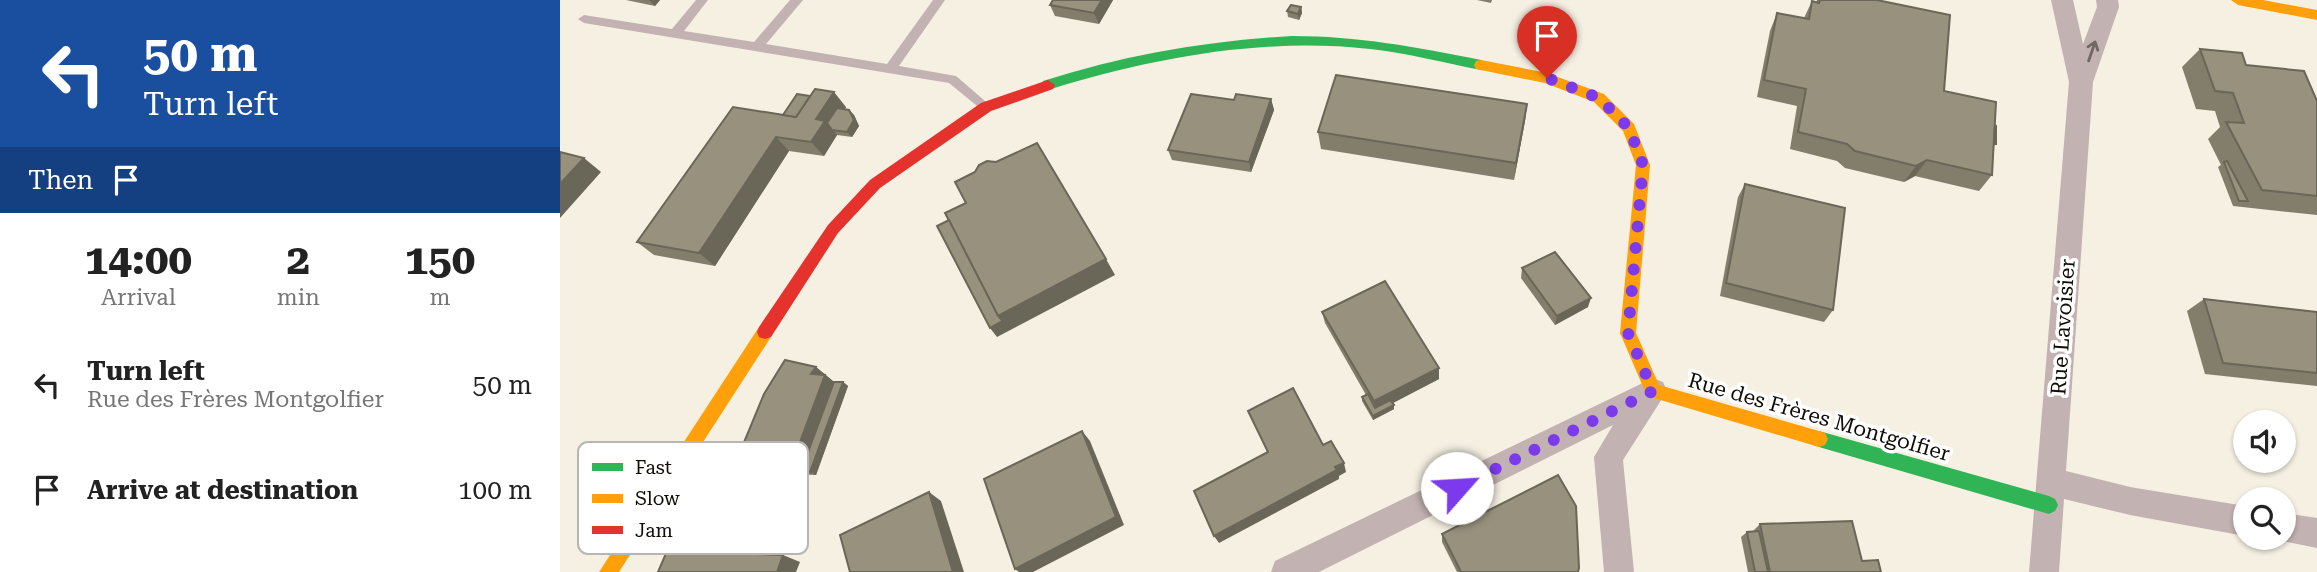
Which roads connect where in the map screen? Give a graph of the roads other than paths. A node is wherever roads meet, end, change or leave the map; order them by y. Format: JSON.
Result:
{"nodes":[{"id":1,"x":702,"y":0,"type":"edge"},
{"id":2,"x":797,"y":0,"type":"edge"},
{"id":3,"x":939,"y":0,"type":"edge"},
{"id":4,"x":2062,"y":0,"type":"edge"},
{"id":5,"x":2107,"y":0,"type":"edge"},
{"id":6,"x":2238,"y":0,"type":"edge"},
{"id":7,"x":2317,"y":15,"type":"edge"},
{"id":8,"x":584,"y":19,"type":"dead end"},
{"id":9,"x":675,"y":34,"type":"junction"},
{"id":10,"x":757,"y":47,"type":"junction"},
{"id":11,"x":890,"y":69,"type":"junction"},
{"id":12,"x":2081,"y":82,"type":"junction"},
{"id":13,"x":986,"y":107,"type":"junction"},
{"id":14,"x":1653,"y":391,"type":"junction"},
{"id":15,"x":694,"y":442,"type":"edge"},
{"id":16,"x":2050,"y":493,"type":"junction"},
{"id":17,"x":2233,"y":519,"type":"edge"},
{"id":18,"x":2296,"y":530,"type":"edge"},
{"id":19,"x":2317,"y":533,"type":"edge"},
{"id":20,"x":620,"y":554,"type":"edge"},
{"id":21,"x":608,"y":572,"type":"edge"},
{"id":22,"x":1286,"y":572,"type":"edge"},
{"id":23,"x":1619,"y":572,"type":"edge"},
{"id":24,"x":2044,"y":572,"type":"edge"}],
"edges":[{"from":1,"to":9,"type":"lane"},
{"from":2,"to":10,"type":"lane"},
{"from":3,"to":11,"type":"lane"},
{"from":4,"to":12,"type":"street","name":"Rue Lavoisier"},
{"from":12,"to":5,"type":"street","name":"Rue Lavoisier","one_way":true},
{"from":6,"to":7,"type":"street"},
{"from":8,"to":9,"type":"lane"},
{"from":9,"to":10,"type":"lane"},
{"from":10,"to":11,"type":"lane"},
{"from":11,"to":13,"type":"lane"},
{"from":12,"to":16,"type":"street","name":"Rue Lavoisier"},
{"from":13,"to":14,"type":"street"},
{"from":13,"to":15,"type":"street"},
{"from":14,"to":16,"type":"street","name":"Rue des Frères Montgolfier"},
{"from":14,"to":22,"type":"street"},
{"from":14,"to":23,"type":"street"},
{"from":16,"to":17,"type":"street"},
{"from":16,"to":24,"type":"street","name":"Rue Lavoisier"},
{"from":18,"to":19,"type":"street"},
{"from":20,"to":21,"type":"street"}]}
